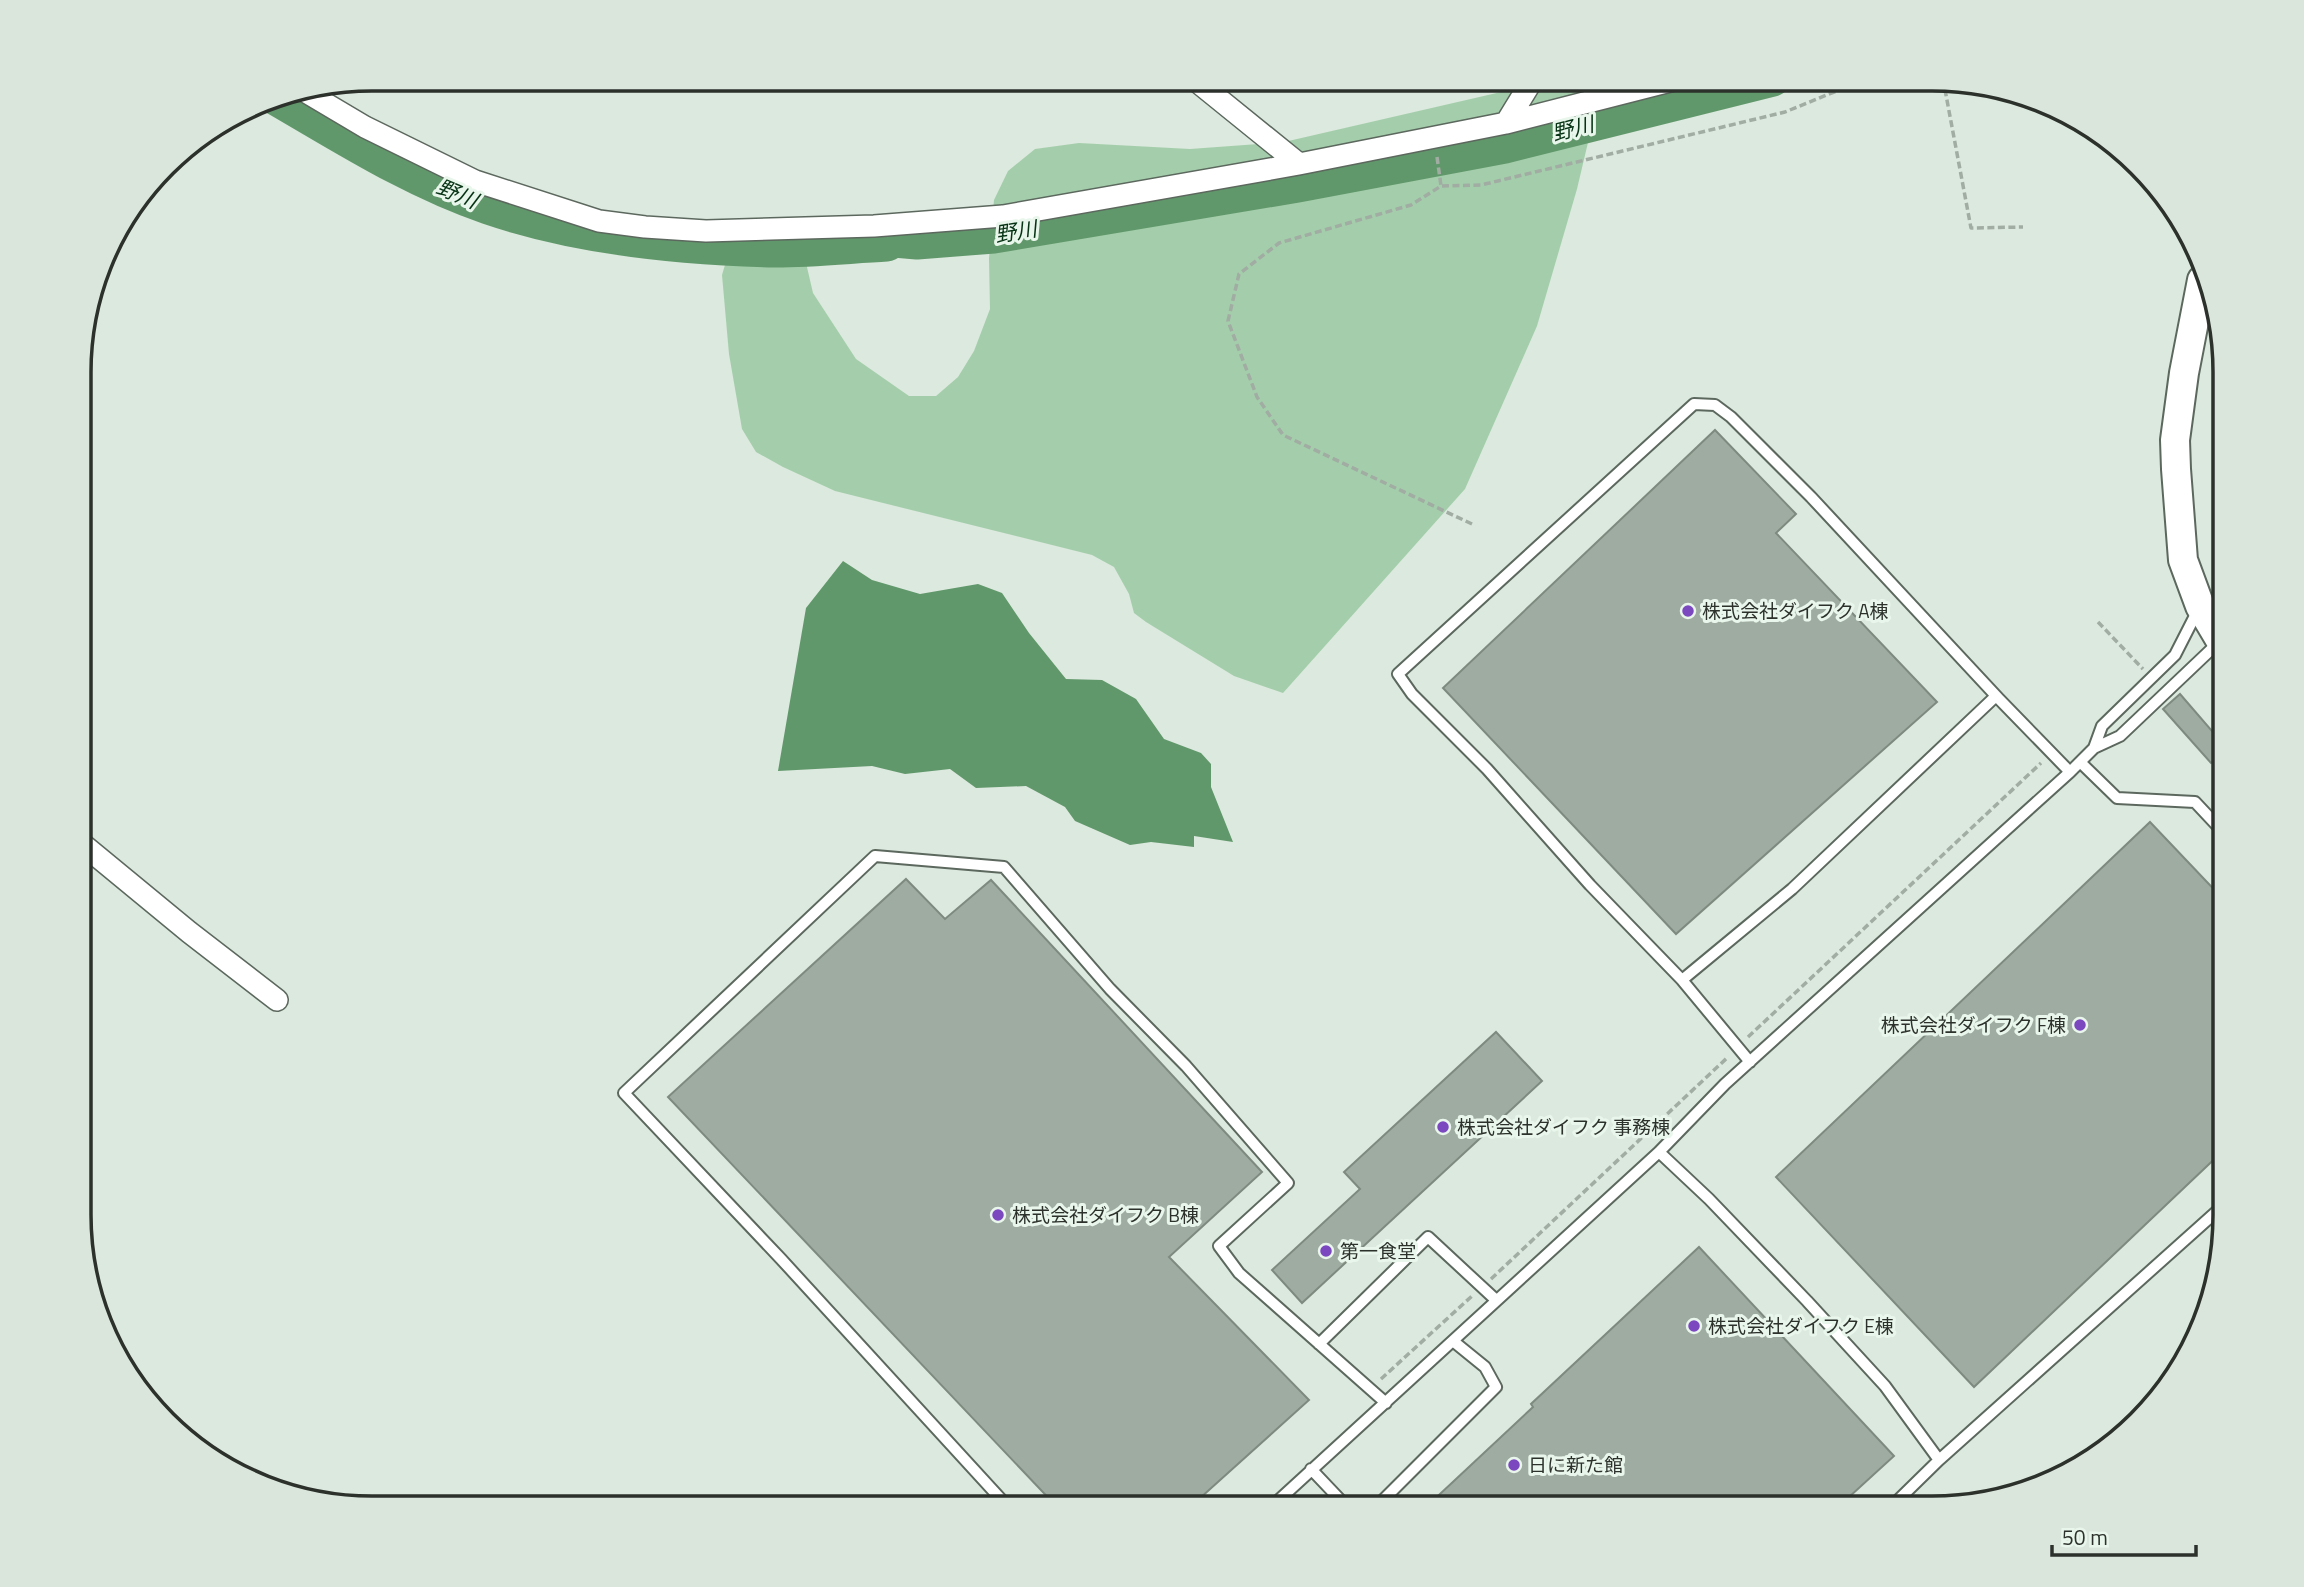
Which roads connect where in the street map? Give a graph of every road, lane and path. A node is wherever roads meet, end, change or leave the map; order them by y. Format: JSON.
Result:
{"nodes":[{"id":1,"x":1209,"y":91,"type":"edge"},
{"id":2,"x":1526,"y":91,"type":"edge"},
{"id":3,"x":1631,"y":91,"type":"edge"},
{"id":4,"x":1835,"y":91,"type":"edge"},
{"id":5,"x":1945,"y":92,"type":"edge"},
{"id":6,"x":314,"y":97,"type":"edge"},
{"id":7,"x":1506,"y":123,"type":"junction"},
{"id":8,"x":1433,"y":137,"type":"junction"},
{"id":9,"x":1299,"y":164,"type":"junction"},
{"id":10,"x":1441,"y":186,"type":"junction"},
{"id":11,"x":2023,"y":227,"type":"dead end"},
{"id":12,"x":2201,"y":291,"type":"edge"},
{"id":13,"x":1472,"y":524,"type":"dead end"},
{"id":14,"x":2200,"y":606,"type":"junction"},
{"id":15,"x":2098,"y":622,"type":"dead end"},
{"id":16,"x":2213,"y":628,"type":"edge"},
{"id":17,"x":2213,"y":652,"type":"edge"},
{"id":18,"x":2151,"y":678,"type":"junction"},
{"id":19,"x":1996,"y":696,"type":"junction"},
{"id":20,"x":2094,"y":748,"type":"junction"},
{"id":21,"x":2045,"y":760,"type":"dead end"},
{"id":22,"x":2080,"y":762,"type":"junction"},
{"id":23,"x":2070,"y":772,"type":"junction"},
{"id":24,"x":2213,"y":821,"type":"edge"},
{"id":25,"x":91,"y":851,"type":"edge"},
{"id":26,"x":1682,"y":980,"type":"junction"},
{"id":27,"x":276,"y":1000,"type":"dead end"},
{"id":28,"x":1748,"y":1038,"type":"dead end"},
{"id":29,"x":1732,"y":1053,"type":"dead end"},
{"id":30,"x":1750,"y":1062,"type":"junction"},
{"id":31,"x":1659,"y":1152,"type":"junction"},
{"id":32,"x":2213,"y":1215,"type":"edge"},
{"id":33,"x":1490,"y":1279,"type":"dead end"},
{"id":34,"x":1473,"y":1294,"type":"dead end"},
{"id":35,"x":1496,"y":1300,"type":"junction"},
{"id":36,"x":1453,"y":1341,"type":"junction"},
{"id":37,"x":1319,"y":1344,"type":"junction"},
{"id":38,"x":1381,"y":1379,"type":"dead end"},
{"id":39,"x":1386,"y":1403,"type":"junction"},
{"id":40,"x":1939,"y":1460,"type":"junction"},
{"id":41,"x":1311,"y":1469,"type":"junction"},
{"id":42,"x":998,"y":1496,"type":"edge"},
{"id":43,"x":1283,"y":1496,"type":"edge"},
{"id":44,"x":1337,"y":1496,"type":"edge"},
{"id":45,"x":1387,"y":1496,"type":"edge"},
{"id":46,"x":1902,"y":1496,"type":"edge"}],
"edges":[{"from":1,"to":9,"type":"street"},
{"from":2,"to":7,"type":"street"},
{"from":3,"to":7,"type":"street"},
{"from":4,"to":10,"type":"path"},
{"from":5,"to":11,"type":"path"},
{"from":6,"to":9,"type":"street"},
{"from":7,"to":8,"type":"street"},
{"from":8,"to":9,"type":"street"},
{"from":8,"to":10,"type":"path"},
{"from":10,"to":13,"type":"path"},
{"from":12,"to":14,"type":"street"},
{"from":14,"to":16,"type":"street"},
{"from":14,"to":18,"type":"lane"},
{"from":15,"to":18,"type":"path"},
{"from":17,"to":20,"type":"lane"},
{"from":18,"to":20,"type":"lane"},
{"from":19,"to":23,"type":"lane"},
{"from":19,"to":26,"type":"lane"},
{"from":19,"to":26,"type":"lane"},
{"from":20,"to":22,"type":"lane"},
{"from":21,"to":28,"type":"path"},
{"from":22,"to":23,"type":"lane"},
{"from":22,"to":24,"type":"lane"},
{"from":23,"to":30,"type":"lane"},
{"from":25,"to":27,"type":"street"},
{"from":26,"to":30,"type":"lane"},
{"from":29,"to":33,"type":"path"},
{"from":30,"to":31,"type":"lane"},
{"from":31,"to":35,"type":"lane"},
{"from":31,"to":40,"type":"lane"},
{"from":32,"to":40,"type":"lane"},
{"from":34,"to":38,"type":"path"},
{"from":35,"to":36,"type":"lane"},
{"from":35,"to":37,"type":"lane"},
{"from":36,"to":39,"type":"lane"},
{"from":36,"to":45,"type":"lane"},
{"from":37,"to":39,"type":"lane"},
{"from":37,"to":42,"type":"lane"},
{"from":39,"to":41,"type":"lane"},
{"from":40,"to":46,"type":"lane"},
{"from":41,"to":43,"type":"lane"},
{"from":41,"to":44,"type":"lane"}]}
